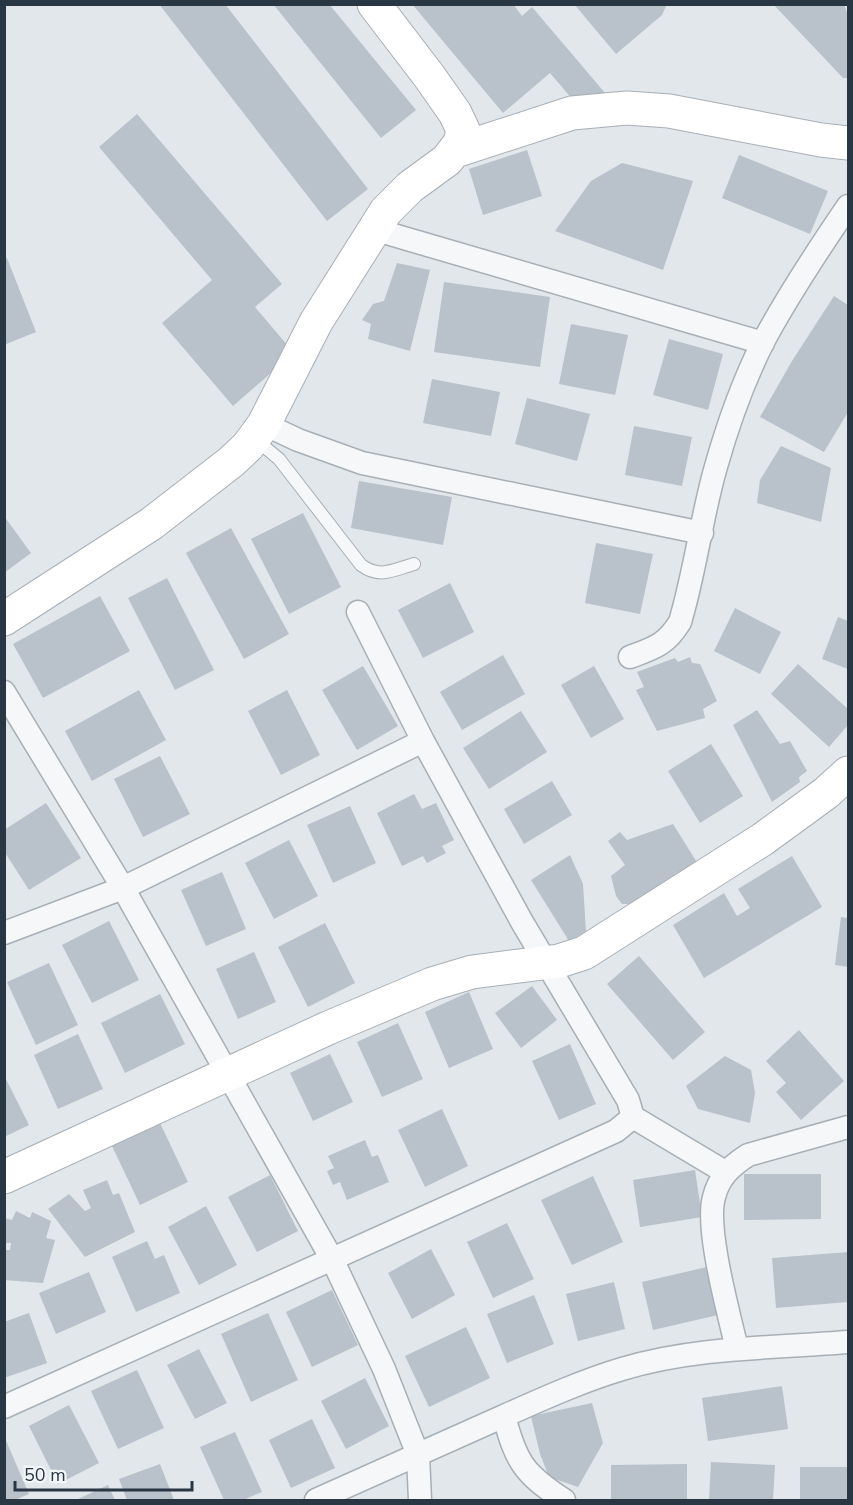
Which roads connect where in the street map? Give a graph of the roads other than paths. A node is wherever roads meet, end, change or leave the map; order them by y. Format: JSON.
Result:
{"nodes":[{"id":1,"x":374,"y":4,"type":"edge"},
{"id":2,"x":849,"y":143,"type":"edge"},
{"id":3,"x":454,"y":151,"type":"junction"},
{"id":4,"x":849,"y":206,"type":"edge"},
{"id":5,"x":373,"y":229,"type":"junction"},
{"id":6,"x":763,"y":343,"type":"junction"},
{"id":7,"x":259,"y":431,"type":"junction"},
{"id":8,"x":702,"y":533,"type":"junction"},
{"id":9,"x":414,"y":564,"type":"dead end"},
{"id":10,"x":358,"y":612,"type":"dead end"},
{"id":11,"x":4,"y":620,"type":"edge"},
{"id":12,"x":630,"y":657,"type":"dead end"},
{"id":13,"x":4,"y":692,"type":"edge"},
{"id":14,"x":423,"y":741,"type":"junction"},
{"id":15,"x":841,"y":787,"type":"edge"},
{"id":16,"x":123,"y":888,"type":"junction"},
{"id":17,"x":4,"y":933,"type":"edge"},
{"id":18,"x":546,"y":963,"type":"junction"},
{"id":19,"x":229,"y":1074,"type":"junction"},
{"id":20,"x":633,"y":1117,"type":"junction"},
{"id":21,"x":849,"y":1127,"type":"edge"},
{"id":22,"x":725,"y":1172,"type":"junction"},
{"id":23,"x":4,"y":1178,"type":"edge"},
{"id":24,"x":333,"y":1261,"type":"junction"},
{"id":25,"x":849,"y":1342,"type":"edge"},
{"id":26,"x":737,"y":1349,"type":"junction"},
{"id":27,"x":4,"y":1407,"type":"edge"},
{"id":28,"x":504,"y":1416,"type":"junction"},
{"id":29,"x":418,"y":1455,"type":"junction"},
{"id":30,"x":316,"y":1500,"type":"edge"},
{"id":31,"x":420,"y":1500,"type":"edge"},
{"id":32,"x":564,"y":1500,"type":"edge"}],
"edges":[{"from":1,"to":3,"type":"main road"},
{"from":2,"to":3,"type":"main road"},
{"from":3,"to":5,"type":"main road"},
{"from":4,"to":6,"type":"street"},
{"from":5,"to":6,"type":"street"},
{"from":5,"to":7,"type":"main road"},
{"from":6,"to":8,"type":"street"},
{"from":7,"to":8,"type":"street"},
{"from":7,"to":9,"type":"lane"},
{"from":7,"to":11,"type":"main road"},
{"from":8,"to":12,"type":"street"},
{"from":10,"to":14,"type":"street"},
{"from":13,"to":16,"type":"street"},
{"from":14,"to":16,"type":"street"},
{"from":14,"to":18,"type":"street"},
{"from":15,"to":18,"type":"main road"},
{"from":16,"to":17,"type":"street"},
{"from":16,"to":19,"type":"street"},
{"from":18,"to":19,"type":"main road"},
{"from":18,"to":20,"type":"street"},
{"from":19,"to":23,"type":"main road"},
{"from":19,"to":24,"type":"street"},
{"from":20,"to":22,"type":"street"},
{"from":20,"to":24,"type":"street"},
{"from":21,"to":22,"type":"street"},
{"from":22,"to":26,"type":"street"},
{"from":24,"to":27,"type":"street"},
{"from":24,"to":29,"type":"street"},
{"from":25,"to":26,"type":"street"},
{"from":26,"to":28,"type":"street"},
{"from":28,"to":29,"type":"street"},
{"from":28,"to":32,"type":"street"},
{"from":29,"to":30,"type":"street"},
{"from":29,"to":31,"type":"street"}]}
